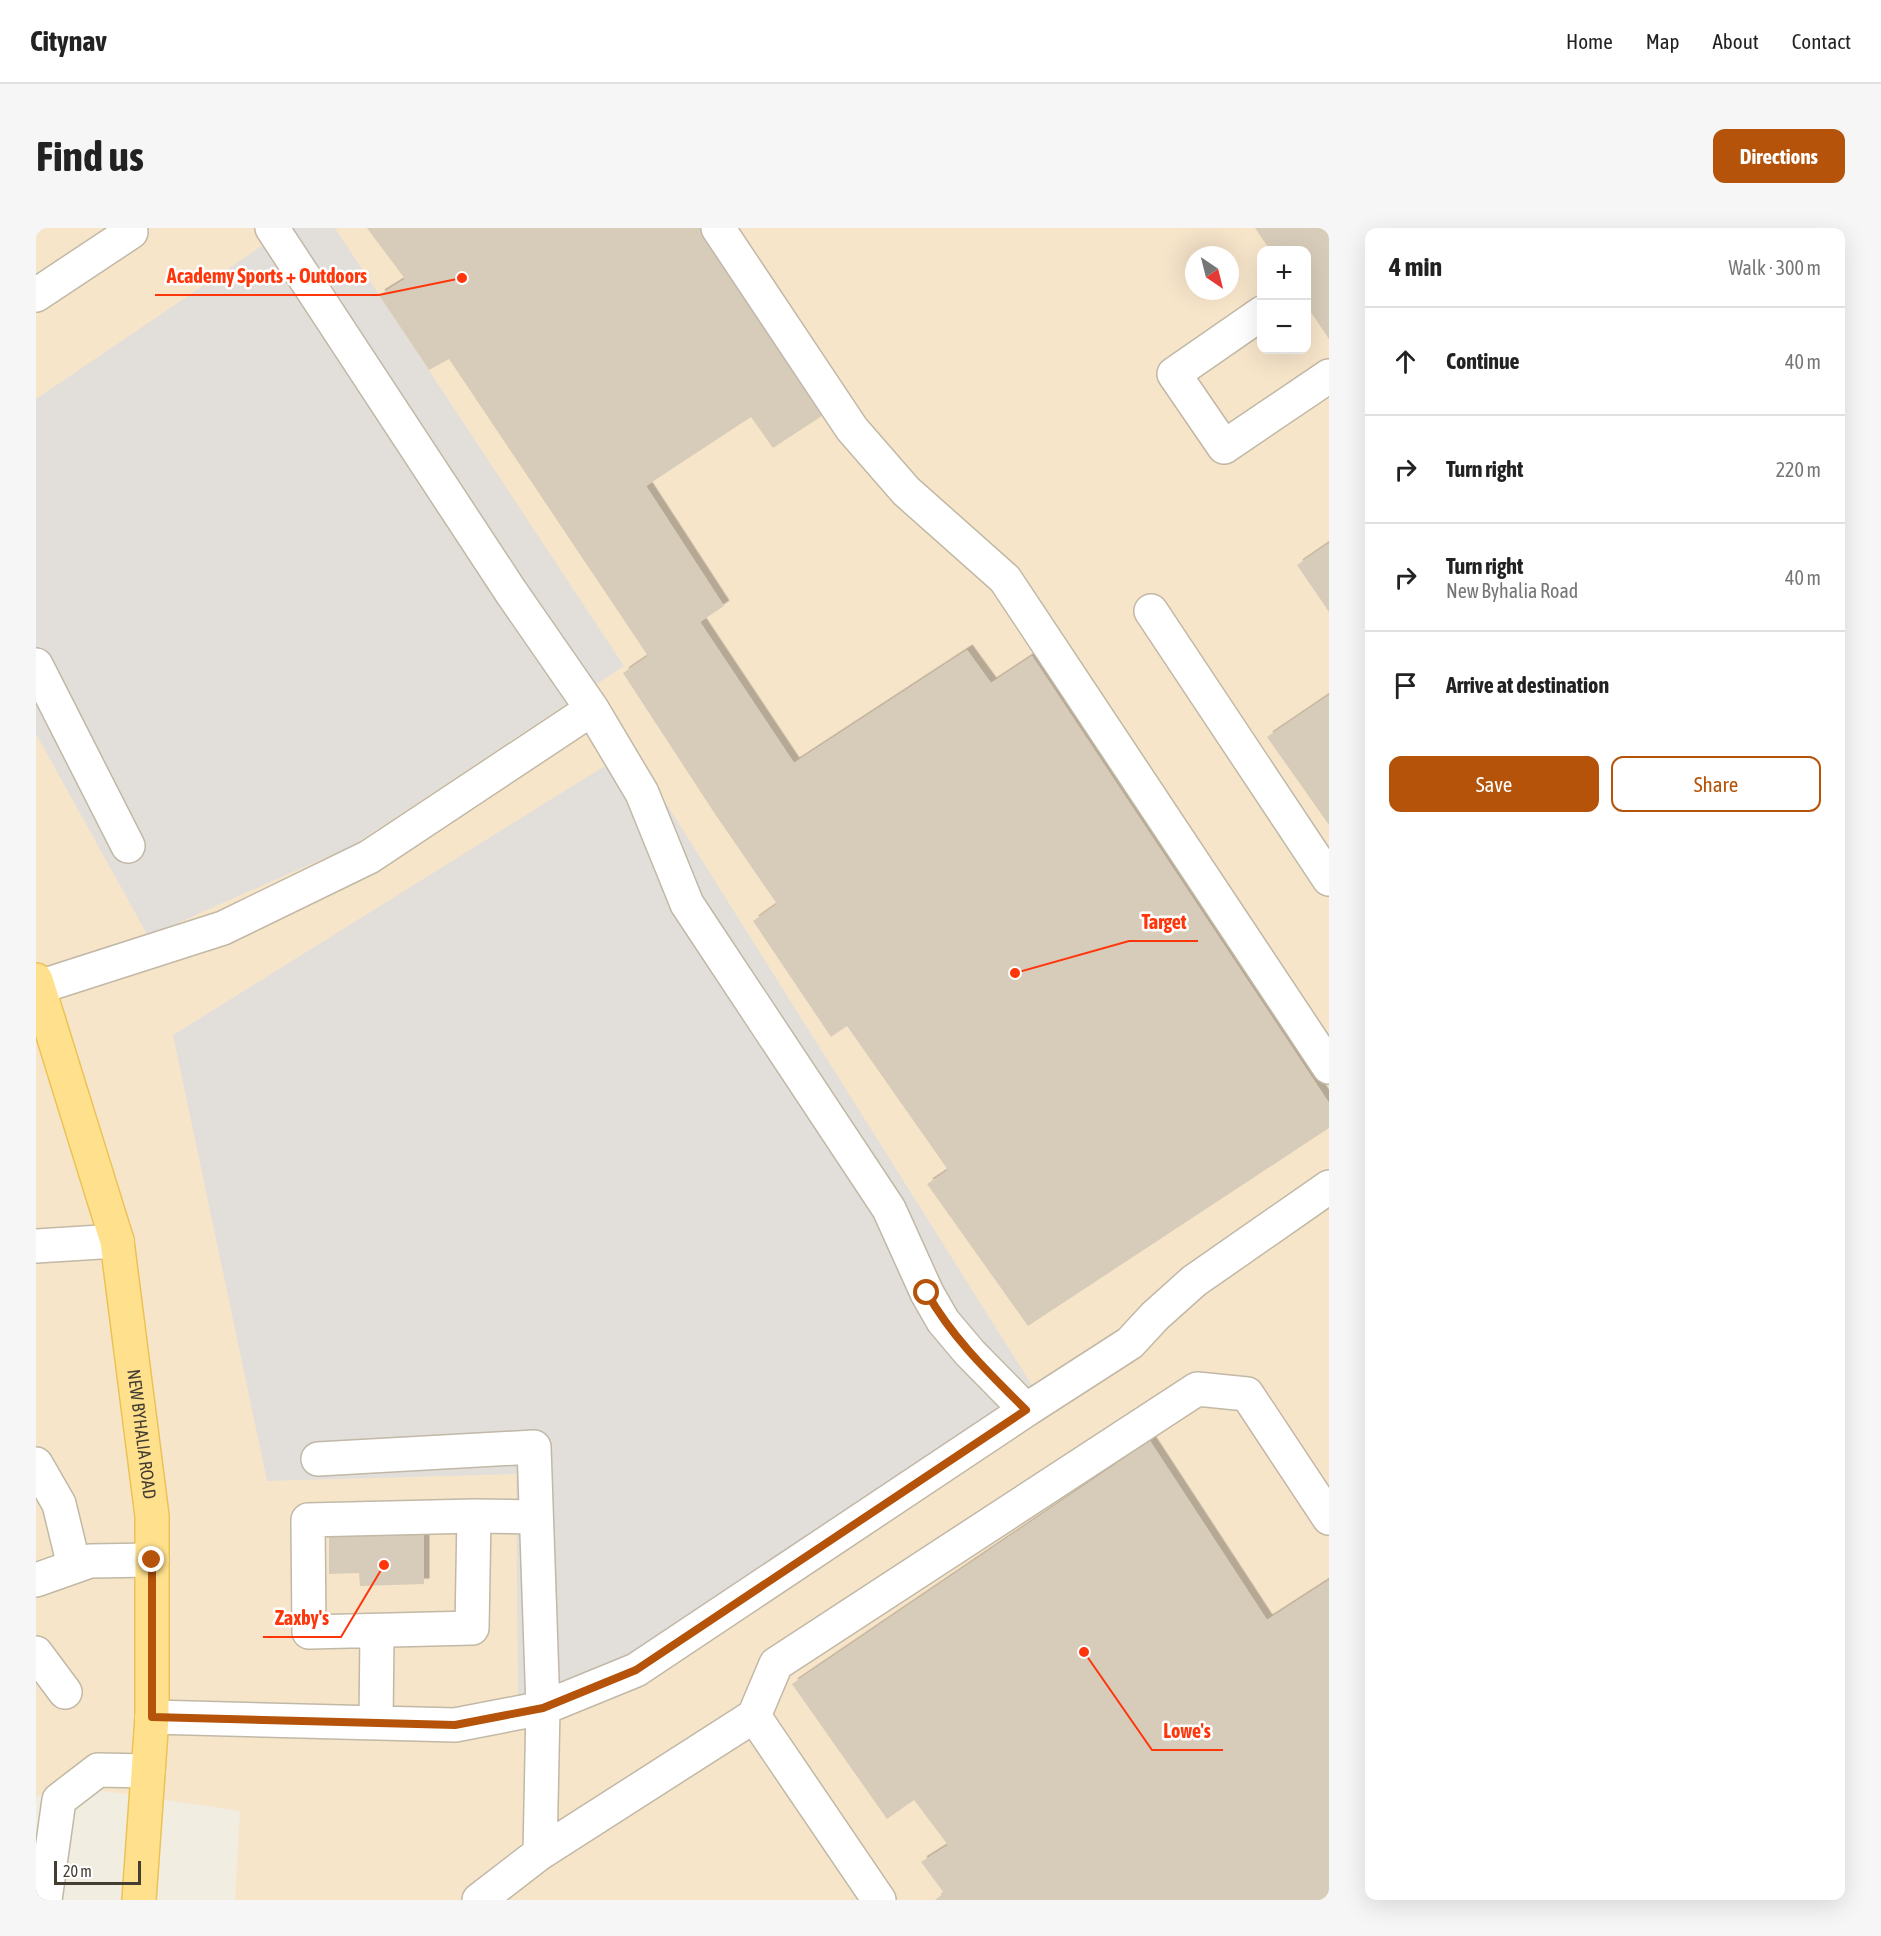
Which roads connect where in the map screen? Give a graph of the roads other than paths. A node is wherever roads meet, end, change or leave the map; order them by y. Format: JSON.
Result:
{"nodes":[{"id":1,"x":272,"y":228,"type":"edge"},
{"id":2,"x":718,"y":228,"type":"edge"},
{"id":3,"x":131,"y":232,"type":"dead end"},
{"id":4,"x":36,"y":295,"type":"edge"},
{"id":5,"x":1257,"y":316,"type":"edge"},
{"id":6,"x":1329,"y":376,"type":"edge"},
{"id":7,"x":1151,"y":611,"type":"dead end"},
{"id":8,"x":36,"y":665,"type":"edge"},
{"id":9,"x":592,"y":709,"type":"junction"},
{"id":10,"x":128,"y":846,"type":"dead end"},
{"id":11,"x":1329,"y":879,"type":"edge"},
{"id":12,"x":37,"y":985,"type":"edge"},
{"id":13,"x":1329,"y":1067,"type":"edge"},
{"id":14,"x":1329,"y":1187,"type":"edge"},
{"id":15,"x":117,"y":1241,"type":"junction"},
{"id":16,"x":36,"y":1245,"type":"edge"},
{"id":17,"x":1026,"y":1410,"type":"junction"},
{"id":18,"x":318,"y":1459,"type":"dead end"},
{"id":19,"x":36,"y":1464,"type":"edge"},
{"id":20,"x":474,"y":1516,"type":"junction"},
{"id":21,"x":536,"y":1517,"type":"junction"},
{"id":22,"x":1329,"y":1518,"type":"edge"},
{"id":23,"x":152,"y":1560,"type":"junction"},
{"id":24,"x":74,"y":1566,"type":"junction"},
{"id":25,"x":36,"y":1580,"type":"edge"},
{"id":26,"x":376,"y":1632,"type":"junction"},
{"id":27,"x":36,"y":1653,"type":"edge"},
{"id":28,"x":65,"y":1692,"type":"dead end"},
{"id":29,"x":543,"y":1708,"type":"junction"},
{"id":30,"x":754,"y":1716,"type":"junction"},
{"id":31,"x":152,"y":1717,"type":"junction"},
{"id":32,"x":376,"y":1723,"type":"junction"},
{"id":33,"x":148,"y":1771,"type":"junction"},
{"id":34,"x":540,"y":1853,"type":"junction"},
{"id":35,"x":45,"y":1900,"type":"edge"},
{"id":36,"x":139,"y":1900,"type":"edge"},
{"id":37,"x":479,"y":1900,"type":"edge"},
{"id":38,"x":879,"y":1900,"type":"edge"}],
"edges":[{"from":1,"to":9,"type":"lane"},
{"from":2,"to":13,"type":"lane"},
{"from":3,"to":4,"type":"lane"},
{"from":5,"to":6,"type":"lane"},
{"from":7,"to":11,"type":"lane"},
{"from":8,"to":10,"type":"lane"},
{"from":9,"to":12,"type":"lane"},
{"from":9,"to":17,"type":"lane"},
{"from":12,"to":15,"type":"main road","name":"NEW BYHALIA ROAD"},
{"from":14,"to":17,"type":"lane"},
{"from":15,"to":16,"type":"lane"},
{"from":15,"to":23,"type":"main road","name":"NEW BYHALIA ROAD"},
{"from":17,"to":29,"type":"lane"},
{"from":18,"to":21,"type":"lane"},
{"from":19,"to":24,"type":"lane"},
{"from":20,"to":21,"type":"lane"},
{"from":20,"to":26,"type":"lane"},
{"from":20,"to":26,"type":"lane"},
{"from":21,"to":29,"type":"lane"},
{"from":22,"to":30,"type":"lane"},
{"from":23,"to":24,"type":"lane"},
{"from":23,"to":31,"type":"main road","name":"NEW BYHALIA ROAD"},
{"from":24,"to":25,"type":"lane"},
{"from":26,"to":32,"type":"lane"},
{"from":27,"to":28,"type":"lane"},
{"from":29,"to":32,"type":"lane"},
{"from":29,"to":34,"type":"lane"},
{"from":30,"to":34,"type":"lane"},
{"from":30,"to":38,"type":"lane"},
{"from":31,"to":32,"type":"lane"},
{"from":31,"to":33,"type":"main road","name":"NEW BYHALIA ROAD"},
{"from":33,"to":35,"type":"lane"},
{"from":33,"to":36,"type":"main road","name":"NEW BYHALIA ROAD"},
{"from":34,"to":37,"type":"lane"}]}
